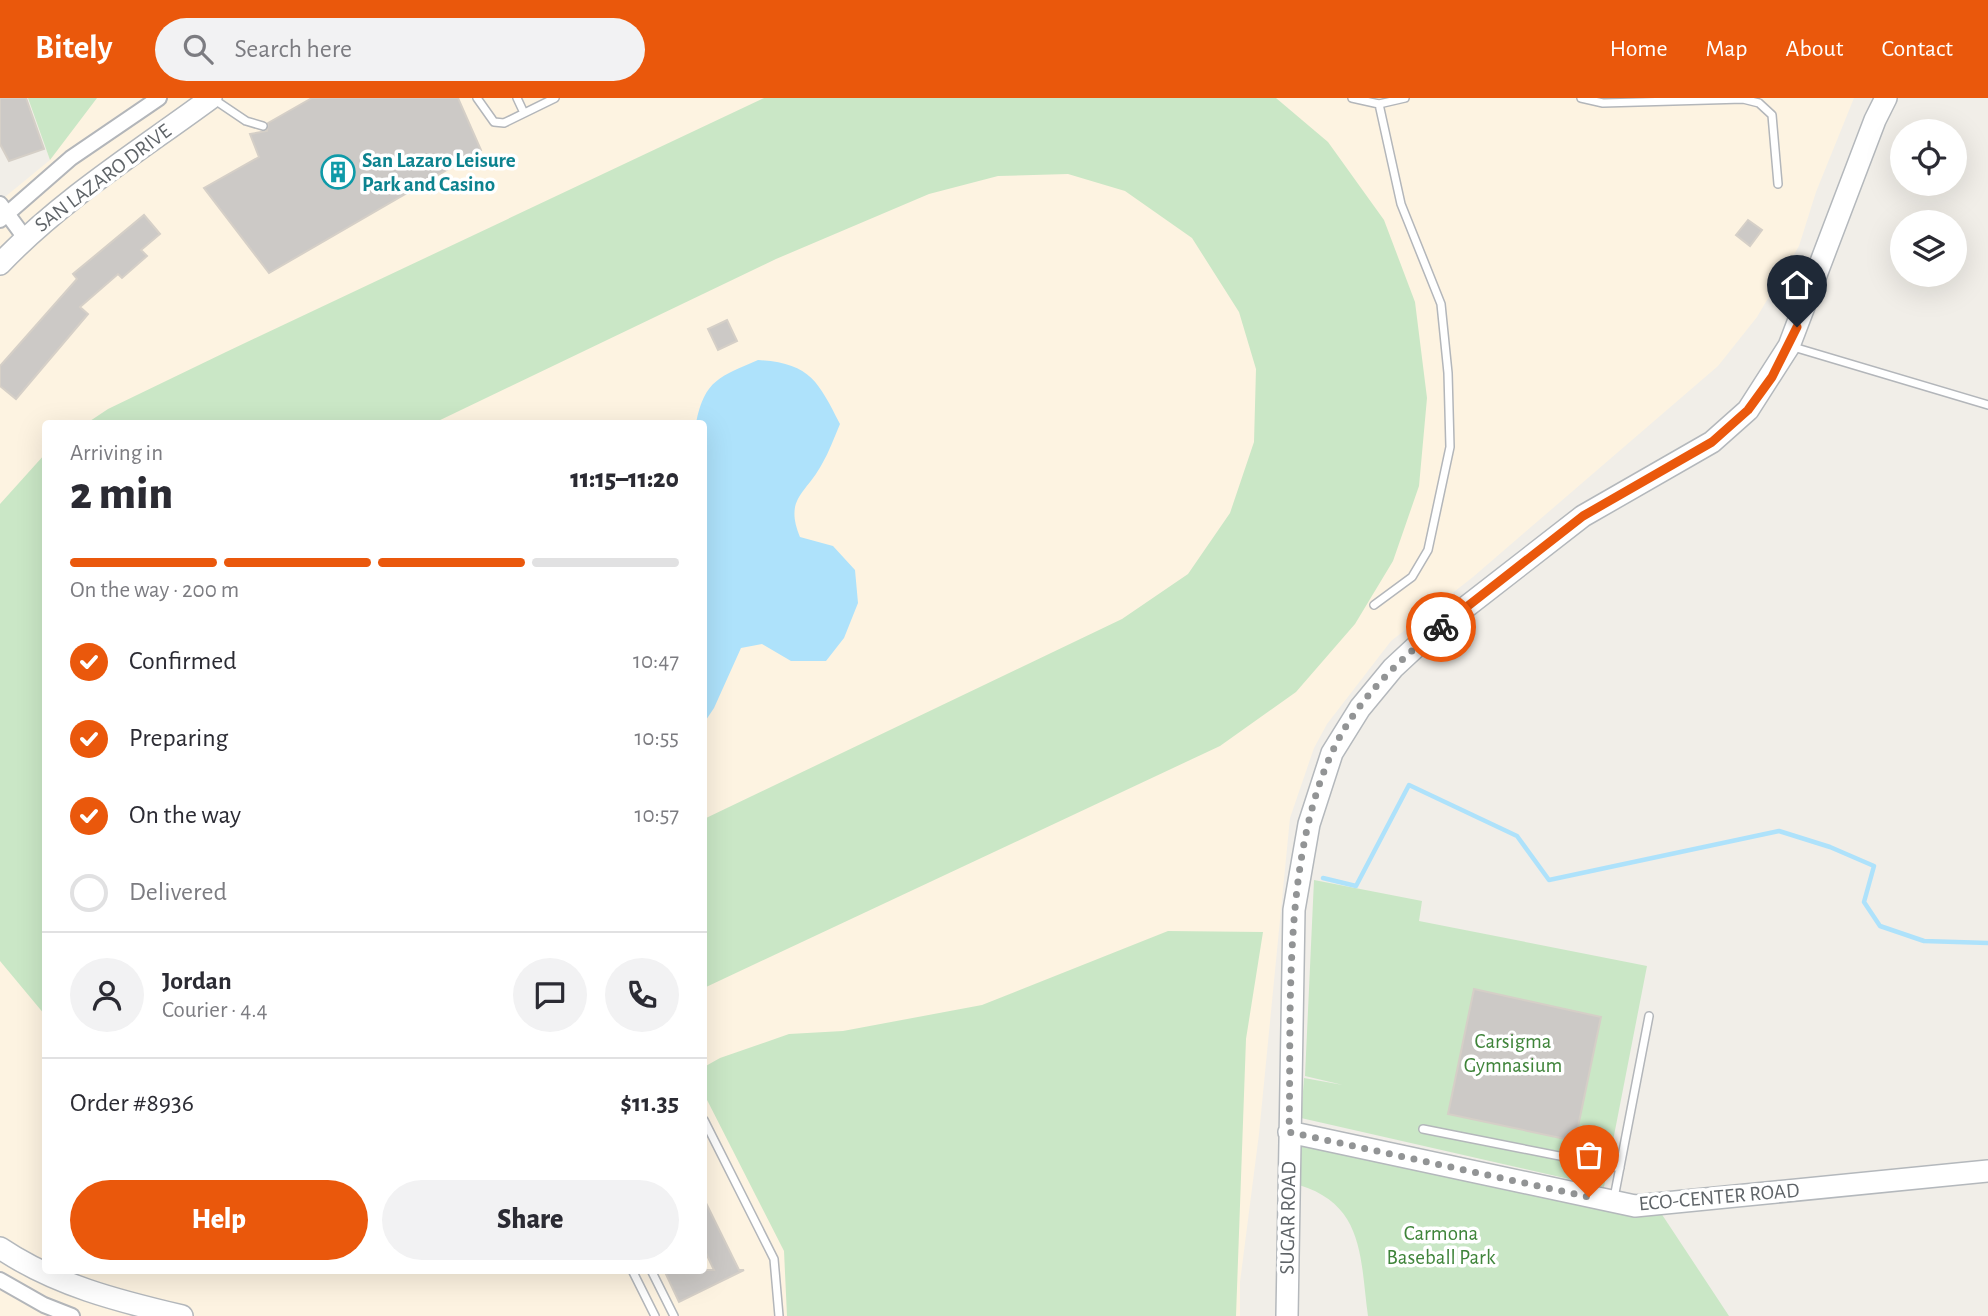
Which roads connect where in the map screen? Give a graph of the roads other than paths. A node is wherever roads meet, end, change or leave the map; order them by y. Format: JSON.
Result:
{"nodes":[{"id":1,"x":159,"y":98,"type":"edge"},
{"id":2,"x":211,"y":98,"type":"edge"},
{"id":3,"x":477,"y":98,"type":"edge"},
{"id":4,"x":517,"y":98,"type":"edge"},
{"id":5,"x":555,"y":98,"type":"edge"},
{"id":6,"x":1352,"y":98,"type":"edge"},
{"id":7,"x":1405,"y":98,"type":"edge"},
{"id":8,"x":1581,"y":98,"type":"edge"},
{"id":9,"x":1886,"y":98,"type":"edge"},
{"id":10,"x":1379,"y":104,"type":"junction"},
{"id":11,"x":524,"y":113,"type":"junction"},
{"id":12,"x":263,"y":126,"type":"dead end"},
{"id":13,"x":1778,"y":184,"type":"dead end"},
{"id":14,"x":2,"y":213,"type":"edge"},
{"id":15,"x":25,"y":238,"type":"junction"},
{"id":16,"x":0,"y":264,"type":"edge"},
{"id":17,"x":1790,"y":346,"type":"junction"},
{"id":18,"x":1988,"y":405,"type":"edge"},
{"id":19,"x":1374,"y":605,"type":"dead end"},
{"id":20,"x":1649,"y":1016,"type":"dead end"},
{"id":21,"x":1423,"y":1129,"type":"dead end"},
{"id":22,"x":1289,"y":1132,"type":"junction"},
{"id":23,"x":707,"y":1135,"type":"edge"},
{"id":24,"x":1620,"y":1168,"type":"junction"},
{"id":25,"x":1988,"y":1171,"type":"edge"},
{"id":26,"x":1613,"y":1202,"type":"junction"},
{"id":27,"x":0,"y":1248,"type":"edge"},
{"id":28,"x":42,"y":1271,"type":"edge"},
{"id":29,"x":47,"y":1274,"type":"edge"},
{"id":30,"x":634,"y":1274,"type":"edge"},
{"id":31,"x":653,"y":1274,"type":"edge"},
{"id":32,"x":0,"y":1280,"type":"edge"},
{"id":33,"x":72,"y":1316,"type":"edge"},
{"id":34,"x":182,"y":1316,"type":"edge"},
{"id":35,"x":655,"y":1316,"type":"edge"},
{"id":36,"x":674,"y":1316,"type":"edge"},
{"id":37,"x":779,"y":1316,"type":"edge"},
{"id":38,"x":1287,"y":1316,"type":"edge"}],
"edges":[{"from":1,"to":14,"type":"street","name":"SAN LAZARO DRIVE"},
{"from":2,"to":12,"type":"lane"},
{"from":2,"to":15,"type":"main road","name":"SAN LAZARO DRIVE"},
{"from":3,"to":11,"type":"lane"},
{"from":4,"to":11,"type":"lane"},
{"from":5,"to":11,"type":"lane"},
{"from":6,"to":10,"type":"lane"},
{"from":7,"to":10,"type":"lane"},
{"from":8,"to":13,"type":"lane"},
{"from":9,"to":17,"type":"main road","name":"SUGAR ROAD"},
{"from":10,"to":19,"type":"lane"},
{"from":14,"to":15,"type":"street"},
{"from":15,"to":16,"type":"main road","name":"SAN LAZARO DRIVE"},
{"from":17,"to":18,"type":"lane"},
{"from":17,"to":22,"type":"main road","name":"SUGAR ROAD"},
{"from":20,"to":24,"type":"lane"},
{"from":21,"to":24,"type":"lane"},
{"from":22,"to":26,"type":"main road","name":"ECO-CENTER ROAD"},
{"from":22,"to":38,"type":"main road","name":"SUGAR ROAD"},
{"from":23,"to":37,"type":"lane"},
{"from":24,"to":26,"type":"lane"},
{"from":25,"to":26,"type":"main road","name":"ECO-CENTER ROAD"},
{"from":27,"to":28,"type":"main road"},
{"from":29,"to":34,"type":"main road"},
{"from":30,"to":35,"type":"lane"},
{"from":31,"to":36,"type":"lane"},
{"from":32,"to":33,"type":"street"}]}
